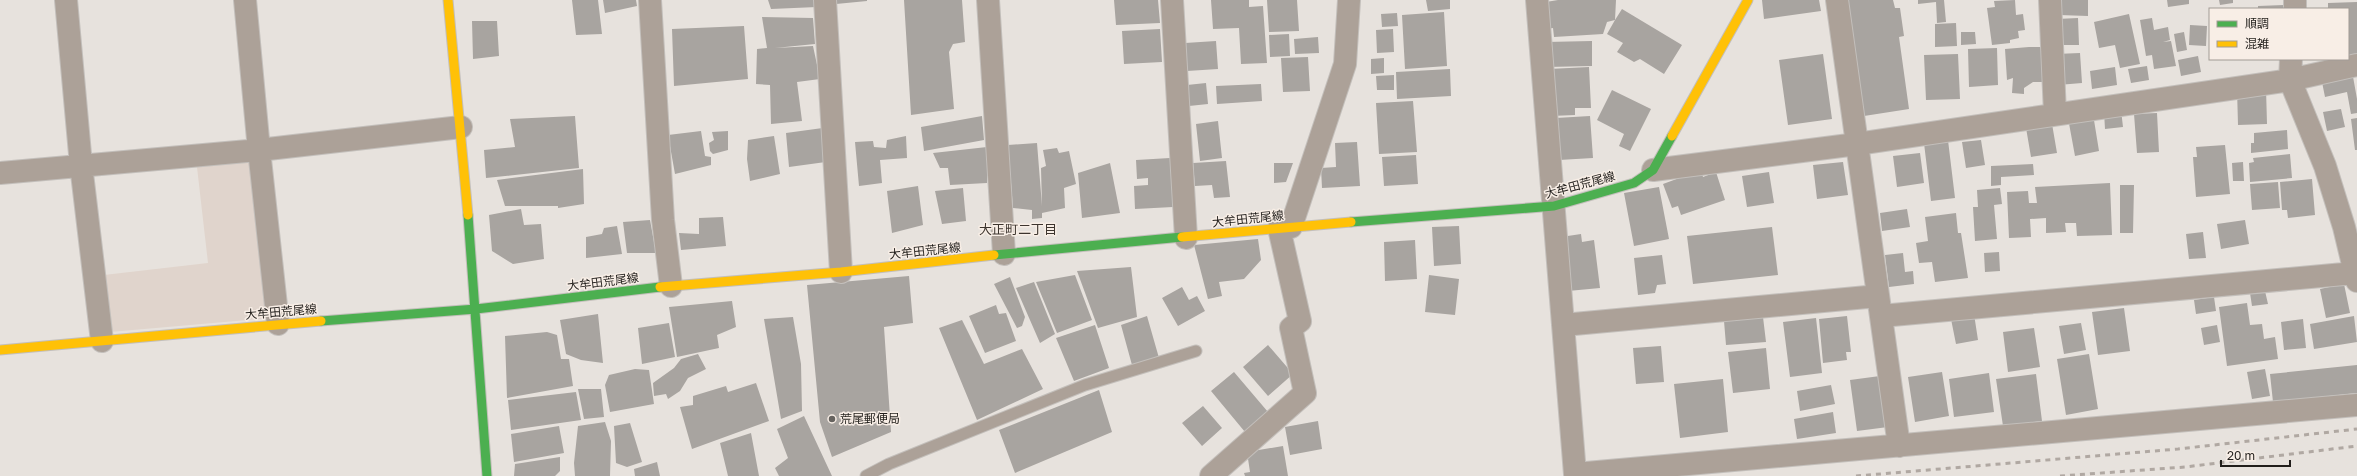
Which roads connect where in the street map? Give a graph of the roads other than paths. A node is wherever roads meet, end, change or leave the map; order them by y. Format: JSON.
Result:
{"nodes":[{"id":1,"x":66,"y":0,"type":"edge"},
{"id":2,"x":245,"y":0,"type":"edge"},
{"id":3,"x":448,"y":0,"type":"edge"},
{"id":4,"x":650,"y":0,"type":"edge"},
{"id":5,"x":825,"y":0,"type":"edge"},
{"id":6,"x":988,"y":0,"type":"edge"},
{"id":7,"x":1172,"y":0,"type":"edge"},
{"id":8,"x":1349,"y":0,"type":"edge"},
{"id":9,"x":1537,"y":0,"type":"edge"},
{"id":10,"x":1748,"y":0,"type":"edge"},
{"id":11,"x":1837,"y":0,"type":"edge"},
{"id":12,"x":2050,"y":0,"type":"edge"},
{"id":13,"x":2357,"y":65,"type":"edge"},
{"id":14,"x":2290,"y":69,"type":"edge"},
{"id":15,"x":2055,"y":114,"type":"junction"},
{"id":16,"x":461,"y":127,"type":"junction"},
{"id":17,"x":1856,"y":144,"type":"junction"},
{"id":18,"x":259,"y":150,"type":"junction"},
{"id":19,"x":81,"y":165,"type":"junction"},
{"id":20,"x":1653,"y":170,"type":"junction"},
{"id":21,"x":0,"y":173,"type":"edge"},
{"id":22,"x":1554,"y":206,"type":"junction"},
{"id":23,"x":2351,"y":227,"type":"edge"},
{"id":24,"x":1285,"y":228,"type":"junction"},
{"id":25,"x":1186,"y":238,"type":"junction"},
{"id":26,"x":1004,"y":254,"type":"junction"},
{"id":27,"x":841,"y":272,"type":"junction"},
{"id":28,"x":2356,"y":277,"type":"edge"},
{"id":29,"x":671,"y":286,"type":"junction"},
{"id":30,"x":1880,"y":306,"type":"junction"},
{"id":31,"x":476,"y":309,"type":"junction"},
{"id":32,"x":278,"y":324,"type":"junction"},
{"id":33,"x":1563,"y":325,"type":"junction"},
{"id":34,"x":102,"y":340,"type":"junction"},
{"id":35,"x":0,"y":350,"type":"edge"},
{"id":36,"x":1196,"y":351,"type":"dead end"},
{"id":37,"x":2357,"y":405,"type":"edge"},
{"id":38,"x":1899,"y":446,"type":"junction"},
{"id":39,"x":487,"y":476,"type":"edge"},
{"id":40,"x":866,"y":476,"type":"edge"},
{"id":41,"x":1211,"y":476,"type":"edge"}],
"edges":[{"from":1,"to":19,"type":"street"},
{"from":2,"to":18,"type":"street"},
{"from":3,"to":16,"type":"main road"},
{"from":4,"to":29,"type":"street"},
{"from":5,"to":27,"type":"street"},
{"from":6,"to":26,"type":"street"},
{"from":7,"to":25,"type":"street"},
{"from":8,"to":24,"type":"street"},
{"from":9,"to":22,"type":"street"},
{"from":10,"to":20,"type":"main road","name":"大牟田荒尾線"},
{"from":11,"to":17,"type":"street"},
{"from":12,"to":15,"type":"street"},
{"from":13,"to":14,"type":"street"},
{"from":14,"to":15,"type":"street"},
{"from":14,"to":23,"type":"street"},
{"from":15,"to":17,"type":"street"},
{"from":16,"to":18,"type":"street"},
{"from":16,"to":31,"type":"main road"},
{"from":17,"to":20,"type":"street"},
{"from":17,"to":30,"type":"street"},
{"from":18,"to":19,"type":"street"},
{"from":18,"to":32,"type":"street"},
{"from":19,"to":21,"type":"street"},
{"from":19,"to":34,"type":"street"},
{"from":20,"to":22,"type":"main road","name":"大牟田荒尾線"},
{"from":22,"to":24,"type":"main road","name":"大牟田荒尾線"},
{"from":22,"to":33,"type":"street"},
{"from":23,"to":28,"type":"street"},
{"from":24,"to":25,"type":"main road","name":"大牟田荒尾線"},
{"from":24,"to":41,"type":"street"},
{"from":25,"to":26,"type":"main road","name":"大牟田荒尾線"},
{"from":26,"to":27,"type":"main road","name":"大牟田荒尾線"},
{"from":27,"to":29,"type":"main road","name":"大牟田荒尾線"},
{"from":28,"to":30,"type":"street"},
{"from":29,"to":31,"type":"main road","name":"大牟田荒尾線"},
{"from":30,"to":33,"type":"street"},
{"from":30,"to":38,"type":"street"},
{"from":31,"to":32,"type":"main road","name":"大牟田荒尾線"},
{"from":31,"to":39,"type":"main road"},
{"from":32,"to":34,"type":"main road","name":"大牟田荒尾線"},
{"from":33,"to":38,"type":"street"},
{"from":34,"to":35,"type":"main road","name":"大牟田荒尾線"},
{"from":36,"to":40,"type":"lane"},
{"from":37,"to":38,"type":"street"}]}
